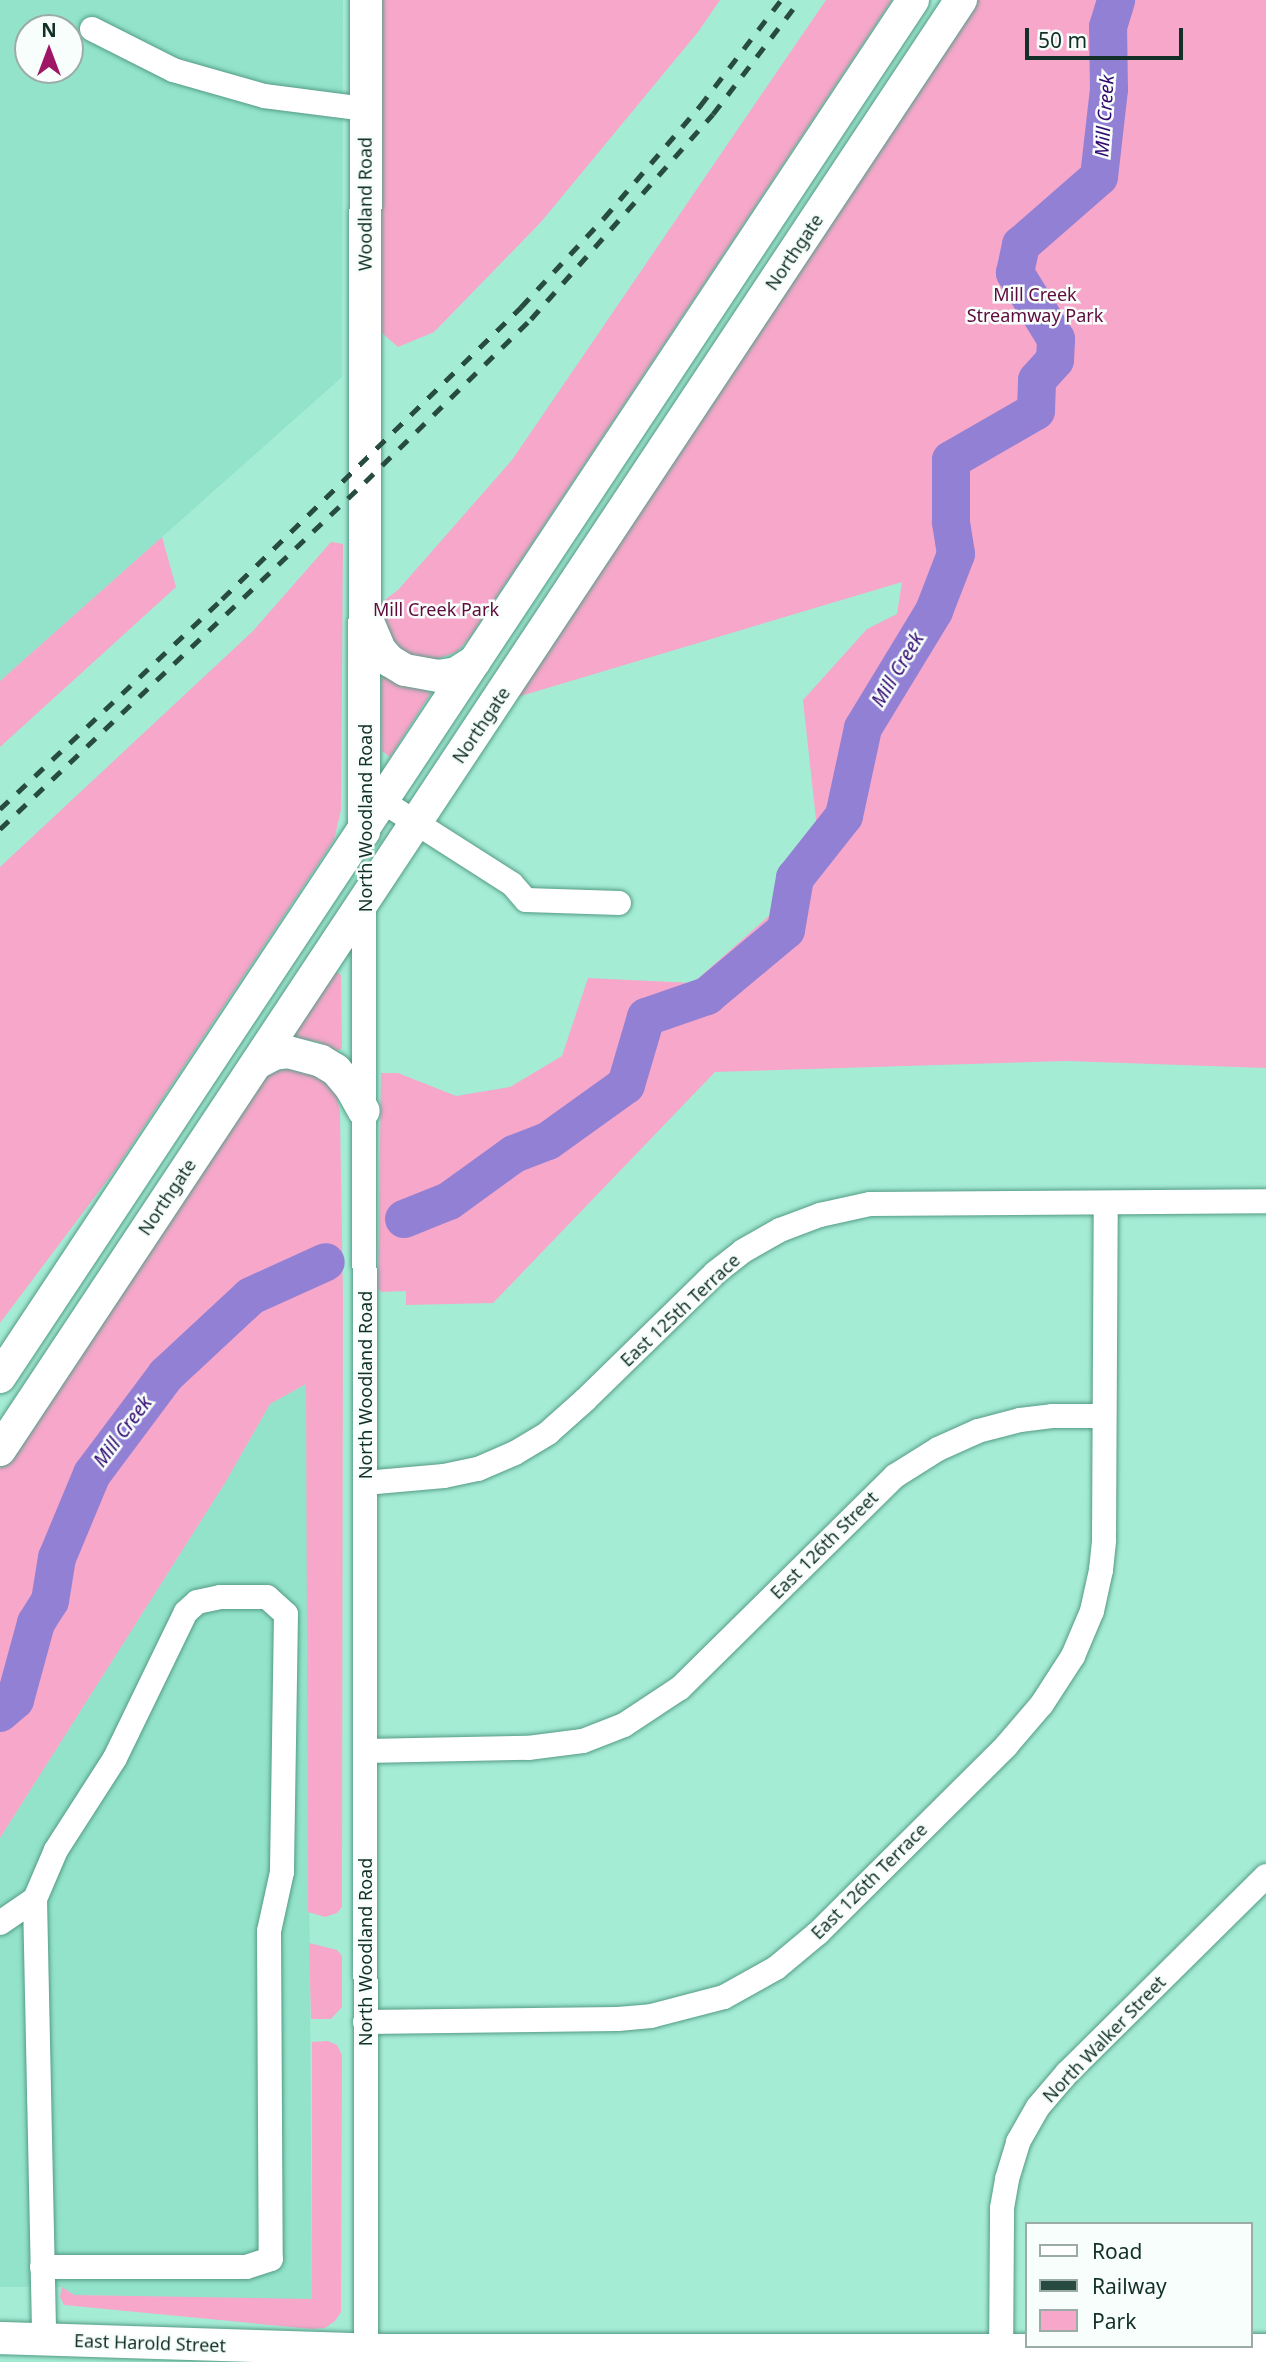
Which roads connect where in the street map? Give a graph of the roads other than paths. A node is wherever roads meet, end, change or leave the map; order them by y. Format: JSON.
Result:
{"nodes":[{"id":1,"x":366,"y":0,"type":"edge"},
{"id":2,"x":913,"y":0,"type":"edge"},
{"id":3,"x":961,"y":0,"type":"edge"},
{"id":4,"x":92,"y":29,"type":"dead end"},
{"id":5,"x":366,"y":109,"type":"junction"},
{"id":6,"x":365,"y":408,"type":"joint"},
{"id":7,"x":366,"y":613,"type":"junction"},
{"id":8,"x":475,"y":662,"type":"junction"},
{"id":9,"x":382,"y":801,"type":"junction"},
{"id":10,"x":416,"y":822,"type":"junction"},
{"id":11,"x":364,"y":828,"type":"junction"},
{"id":12,"x":364,"y":901,"type":"junction"},
{"id":13,"x":619,"y":903,"type":"dead end"},
{"id":14,"x":257,"y":1063,"type":"junction"},
{"id":15,"x":364,"y":1111,"type":"junction"},
{"id":16,"x":1266,"y":1201,"type":"edge"},
{"id":17,"x":1106,"y":1204,"type":"junction"},
{"id":18,"x":0,"y":1377,"type":"edge"},
{"id":19,"x":1102,"y":1416,"type":"junction"},
{"id":20,"x":0,"y":1450,"type":"edge"},
{"id":21,"x":365,"y":1483,"type":"junction"},
{"id":22,"x":365,"y":1751,"type":"junction"},
{"id":23,"x":1266,"y":1876,"type":"edge"},
{"id":24,"x":35,"y":1899,"type":"junction"},
{"id":25,"x":0,"y":1923,"type":"edge"},
{"id":26,"x":365,"y":2022,"type":"junction"},
{"id":27,"x":42,"y":2267,"type":"junction"},
{"id":28,"x":0,"y":2338,"type":"edge"},
{"id":29,"x":44,"y":2339,"type":"junction"},
{"id":30,"x":1266,"y":2350,"type":"edge"},
{"id":31,"x":366,"y":2356,"type":"edge"},
{"id":32,"x":1001,"y":2356,"type":"edge"}],
"edges":[{"from":1,"to":5,"type":"main road","name":"Woodland Road"},
{"from":2,"to":8,"type":"main road"},
{"from":3,"to":10,"type":"main road","name":"Northgate"},
{"from":4,"to":5,"type":"street"},
{"from":5,"to":6,"type":"main road","name":"Woodland Road"},
{"from":6,"to":7,"type":"main road","name":"North Woodland Road"},
{"from":7,"to":8,"type":"main road"},
{"from":7,"to":11,"type":"main road","name":"North Woodland Road"},
{"from":8,"to":9,"type":"main road"},
{"from":9,"to":10,"type":"street"},
{"from":9,"to":11,"type":"main road"},
{"from":10,"to":12,"type":"main road","name":"Northgate"},
{"from":10,"to":13,"type":"street"},
{"from":11,"to":12,"type":"main road","name":"North Woodland Road"},
{"from":11,"to":18,"type":"main road"},
{"from":12,"to":14,"type":"main road","name":"Northgate"},
{"from":12,"to":15,"type":"street","name":"North Woodland Road"},
{"from":14,"to":15,"type":"main road"},
{"from":14,"to":20,"type":"main road","name":"Northgate"},
{"from":15,"to":21,"type":"street","name":"North Woodland Road"},
{"from":16,"to":17,"type":"street","name":"East 125th Terrace"},
{"from":17,"to":19,"type":"street"},
{"from":17,"to":21,"type":"street","name":"East 125th Terrace"},
{"from":19,"to":22,"type":"street","name":"East 126th Street"},
{"from":19,"to":26,"type":"street","name":"East 126th Terrace"},
{"from":21,"to":22,"type":"street","name":"North Woodland Road"},
{"from":22,"to":26,"type":"street","name":"North Woodland Road"},
{"from":23,"to":32,"type":"street","name":"North Walker Street"},
{"from":24,"to":25,"type":"street"},
{"from":24,"to":27,"type":"street"},
{"from":24,"to":27,"type":"street"},
{"from":26,"to":31,"type":"street","name":"North Woodland Road"},
{"from":27,"to":29,"type":"street"},
{"from":28,"to":29,"type":"main road","name":"East Harold Street"},
{"from":29,"to":31,"type":"main road","name":"East Harold Street"},
{"from":30,"to":32,"type":"main road","name":"East Harold Street"},
{"from":31,"to":32,"type":"main road","name":"East Harold Street"}]}
